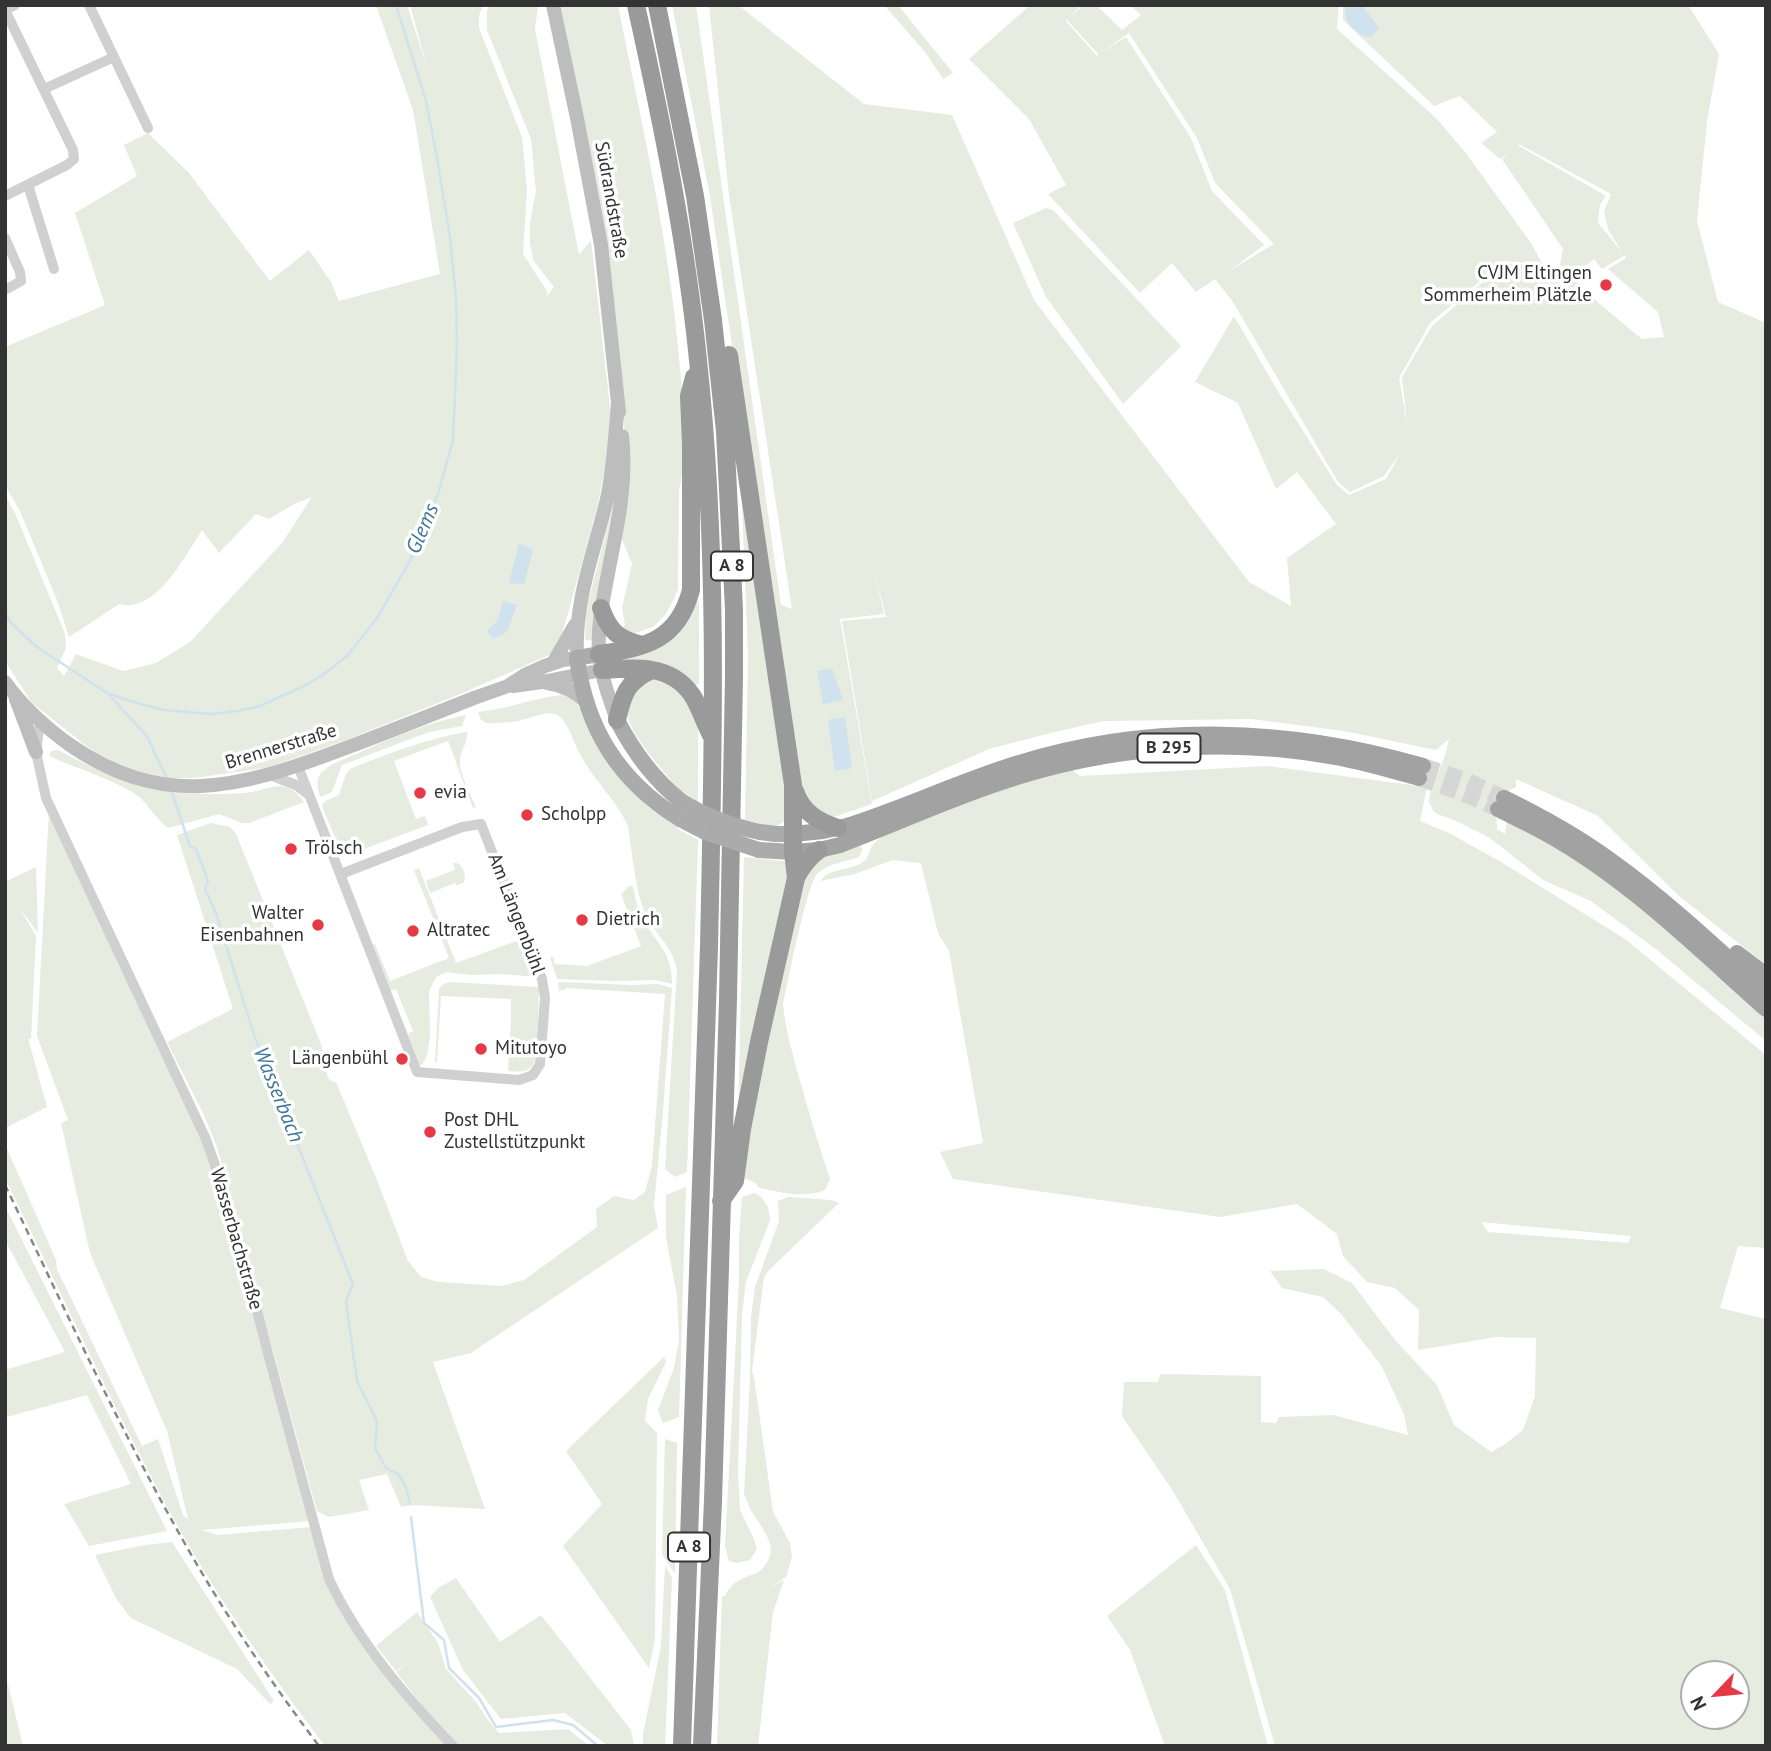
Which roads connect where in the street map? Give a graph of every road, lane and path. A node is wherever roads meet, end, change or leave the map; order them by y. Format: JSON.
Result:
{"nodes":[{"id":1,"x":15,"y":5,"type":"edge"},
{"id":2,"x":89,"y":5,"type":"edge"},
{"id":3,"x":553,"y":5,"type":"edge"},
{"id":4,"x":636,"y":5,"type":"edge"},
{"id":5,"x":657,"y":5,"type":"edge"},
{"id":6,"x":5,"y":10,"type":"edge"},
{"id":7,"x":114,"y":57,"type":"junction"},
{"id":8,"x":44,"y":89,"type":"junction"},
{"id":9,"x":148,"y":128,"type":"dead end"},
{"id":10,"x":28,"y":185,"type":"junction"},
{"id":11,"x":5,"y":196,"type":"edge"},
{"id":12,"x":5,"y":238,"type":"edge"},
{"id":13,"x":54,"y":269,"type":"dead end"},
{"id":14,"x":5,"y":290,"type":"edge"},
{"id":15,"x":713,"y":320,"type":"junction"},
{"id":16,"x":698,"y":360,"type":"junction"},
{"id":17,"x":618,"y":403,"type":"junction"},
{"id":18,"x":601,"y":608,"type":"junction"},
{"id":19,"x":576,"y":623,"type":"junction"},
{"id":20,"x":642,"y":645,"type":"junction"},
{"id":21,"x":600,"y":662,"type":"junction"},
{"id":22,"x":553,"y":663,"type":"junction"},
{"id":23,"x":578,"y":666,"type":"junction"},
{"id":24,"x":652,"y":670,"type":"junction"},
{"id":25,"x":542,"y":682,"type":"junction"},
{"id":26,"x":508,"y":686,"type":"junction"},
{"id":27,"x":10,"y":688,"type":"edge"},
{"id":28,"x":586,"y":702,"type":"junction"},
{"id":29,"x":617,"y":720,"type":"junction"},
{"id":30,"x":40,"y":721,"type":"junction"},
{"id":31,"x":713,"y":739,"type":"junction"},
{"id":32,"x":36,"y":752,"type":"junction"},
{"id":33,"x":298,"y":766,"type":"junction"},
{"id":34,"x":1421,"y":772,"type":"tunnel mouth"},
{"id":35,"x":270,"y":775,"type":"junction"},
{"id":36,"x":793,"y":785,"type":"junction"},
{"id":37,"x":309,"y":795,"type":"junction"},
{"id":38,"x":858,"y":828,"type":"junction"},
{"id":39,"x":793,"y":834,"type":"junction"},
{"id":40,"x":819,"y":850,"type":"junction"},
{"id":41,"x":793,"y":852,"type":"junction"},
{"id":42,"x":341,"y":874,"type":"junction"},
{"id":43,"x":796,"y":878,"type":"junction"},
{"id":44,"x":1695,"y":929,"type":"junction"},
{"id":45,"x":1766,"y":975,"type":"edge"},
{"id":46,"x":1766,"y":993,"type":"edge"},
{"id":47,"x":1766,"y":1009,"type":"edge"},
{"id":48,"x":721,"y":1201,"type":"junction"},
{"id":49,"x":453,"y":1746,"type":"edge"},
{"id":50,"x":682,"y":1746,"type":"edge"},
{"id":51,"x":702,"y":1746,"type":"edge"}],
"edges":[{"from":1,"to":6,"type":"street"},
{"from":2,"to":7,"type":"street"},
{"from":3,"to":17,"type":"main road","name":"Südrandstraße"},
{"from":4,"to":16,"type":"highway","number":"A 8"},
{"from":5,"to":15,"type":"highway","number":"A 8"},
{"from":6,"to":8,"type":"street"},
{"from":7,"to":8,"type":"street"},
{"from":7,"to":9,"type":"street"},
{"from":8,"to":10,"type":"street"},
{"from":10,"to":11,"type":"street"},
{"from":10,"to":13,"type":"street"},
{"from":12,"to":14,"type":"street"},
{"from":15,"to":36,"type":"highway","number":"A 8"},
{"from":15,"to":48,"type":"highway","number":"A 8"},
{"from":16,"to":20,"type":"highway"},
{"from":16,"to":31,"type":"highway","number":"A 8"},
{"from":17,"to":18,"type":"main road","name":"Südrandstraße"},
{"from":17,"to":19,"type":"main road","name":"Südrandstraße"},
{"from":18,"to":20,"type":"highway"},
{"from":18,"to":21,"type":"main road","name":"Südrandstraße"},
{"from":19,"to":22,"type":"main road"},
{"from":19,"to":23,"type":"main road","name":"Südrandstraße"},
{"from":20,"to":21,"type":"highway"},
{"from":21,"to":23,"type":"main road"},
{"from":21,"to":24,"type":"highway"},
{"from":21,"to":29,"type":"main road","number":"B 295"},
{"from":22,"to":23,"type":"main road","name":"Brennerstraße"},
{"from":22,"to":26,"type":"main road","name":"Brennerstraße"},
{"from":23,"to":25,"type":"main road","name":"Brennerstraße"},
{"from":23,"to":28,"type":"main road","number":"B 295"},
{"from":24,"to":29,"type":"highway"},
{"from":24,"to":31,"type":"highway"},
{"from":25,"to":26,"type":"main road","name":"Brennerstraße"},
{"from":25,"to":28,"type":"main road"},
{"from":26,"to":33,"type":"main road","name":"Brennerstraße"},
{"from":27,"to":30,"type":"main road","name":"Brennerstraße"},
{"from":27,"to":32,"type":"main road"},
{"from":28,"to":41,"type":"main road","number":"B 295","bridge":true},
{"from":29,"to":39,"type":"main road","number":"B 295","bridge":true},
{"from":30,"to":32,"type":"street","name":"Wasserbachstraße"},
{"from":30,"to":35,"type":"main road","name":"Brennerstraße"},
{"from":31,"to":50,"type":"highway","number":"A 8"},
{"from":32,"to":49,"type":"street","name":"Wasserbachstraße"},
{"from":33,"to":35,"type":"main road","name":"Brennerstraße"},
{"from":33,"to":37,"type":"street","name":"Am Längenbühl"},
{"from":34,"to":38,"type":"highway","number":"B 295"},
{"from":35,"to":37,"type":"street"},
{"from":36,"to":38,"type":"highway","number":"A 8"},
{"from":36,"to":39,"type":"highway","number":"A 8"},
{"from":37,"to":42,"type":"street","name":"Am Längenbühl"},
{"from":38,"to":39,"type":"highway","number":"B 295"},
{"from":38,"to":40,"type":"highway","number":"B 295"},
{"from":39,"to":41,"type":"highway"},
{"from":40,"to":41,"type":"highway","number":"B 295"},
{"from":40,"to":43,"type":"highway"},
{"from":41,"to":43,"type":"highway"},
{"from":42,"to":42,"type":"street","name":"Am Längenbühl"},
{"from":43,"to":48,"type":"highway"},
{"from":44,"to":45,"type":"highway"},
{"from":44,"to":46,"type":"highway"},
{"from":44,"to":47,"type":"highway"},
{"from":48,"to":51,"type":"highway","number":"A 8"}]}
